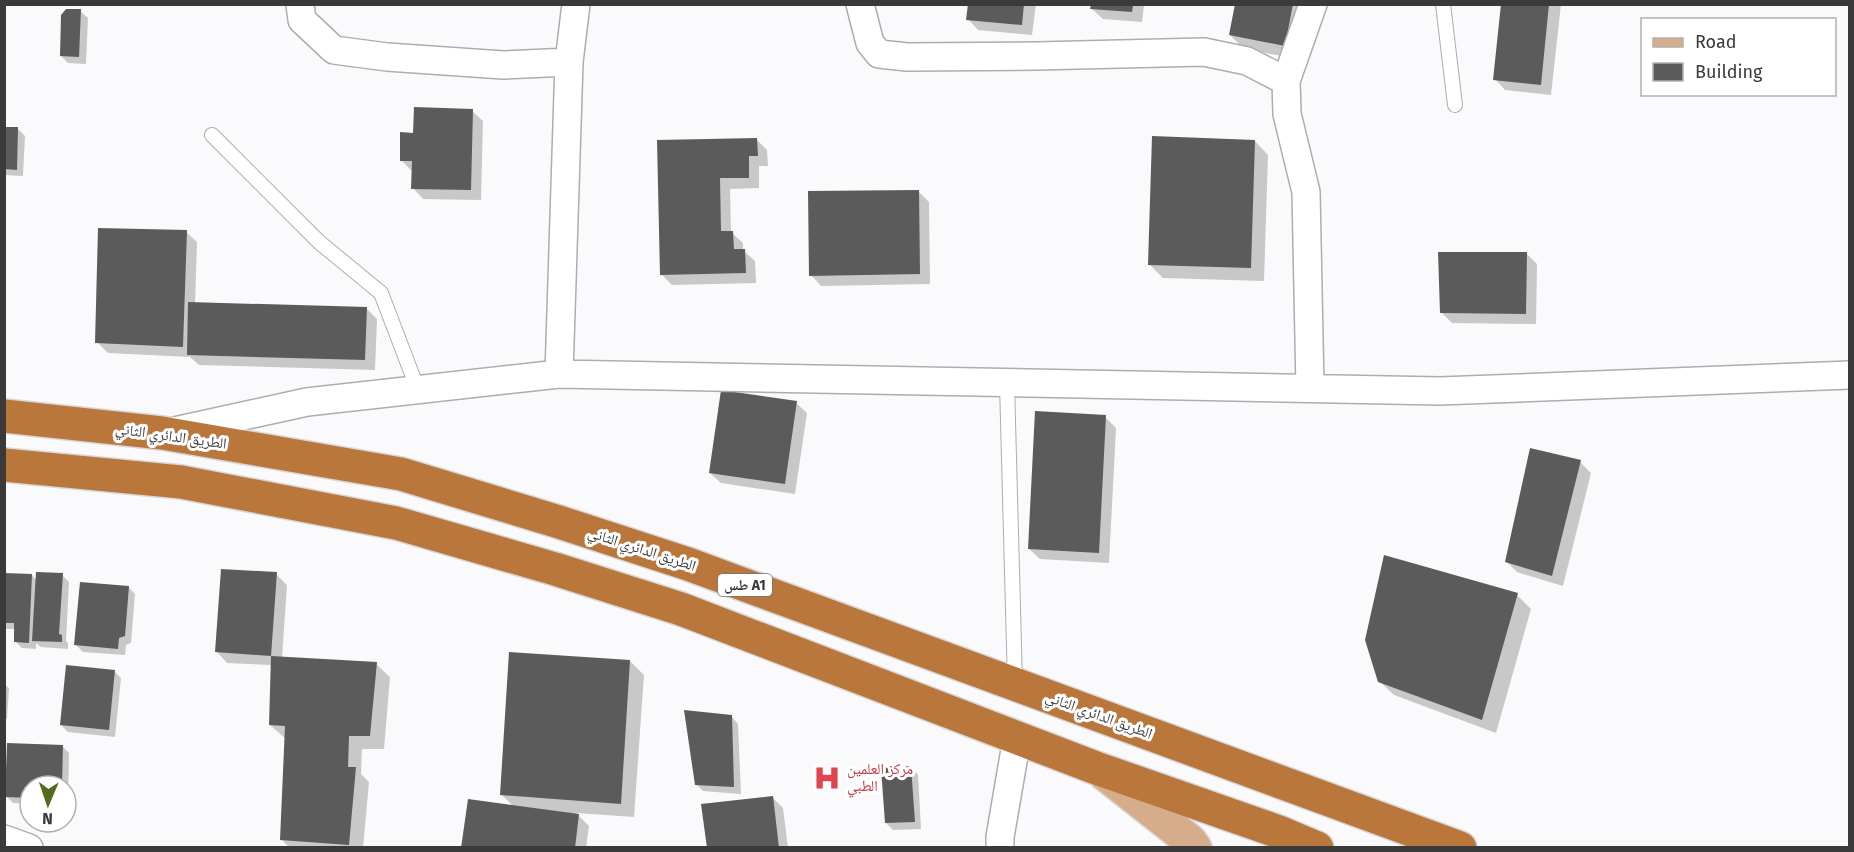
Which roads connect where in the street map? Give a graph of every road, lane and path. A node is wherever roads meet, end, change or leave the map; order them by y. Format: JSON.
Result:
{"nodes":[{"id":1,"x":300,"y":4,"type":"edge"},
{"id":2,"x":576,"y":4,"type":"edge"},
{"id":3,"x":860,"y":4,"type":"edge"},
{"id":4,"x":1313,"y":4,"type":"edge"},
{"id":5,"x":1443,"y":4,"type":"edge"},
{"id":6,"x":569,"y":62,"type":"junction"},
{"id":7,"x":1286,"y":81,"type":"junction"},
{"id":8,"x":1455,"y":105,"type":"dead end"},
{"id":9,"x":212,"y":135,"type":"dead end"},
{"id":10,"x":559,"y":374,"type":"junction"},
{"id":11,"x":1850,"y":375,"type":"edge"},
{"id":12,"x":1007,"y":382,"type":"junction"},
{"id":13,"x":1310,"y":388,"type":"junction"},
{"id":14,"x":418,"y":390,"type":"junction"},
{"id":15,"x":4,"y":416,"type":"edge"},
{"id":16,"x":162,"y":433,"type":"junction"},
{"id":17,"x":4,"y":465,"type":"edge"},
{"id":18,"x":1015,"y":684,"type":"junction"},
{"id":19,"x":1017,"y":738,"type":"junction"},
{"id":20,"x":1096,"y":768,"type":"junction"},
{"id":21,"x":4,"y":839,"type":"edge"},
{"id":22,"x":4,"y":845,"type":"edge"},
{"id":23,"x":27,"y":847,"type":"edge"},
{"id":24,"x":1000,"y":848,"type":"edge"},
{"id":25,"x":1195,"y":848,"type":"edge"},
{"id":26,"x":1317,"y":848,"type":"edge"},
{"id":27,"x":1460,"y":848,"type":"edge"}],
"edges":[{"from":1,"to":6,"type":"street"},
{"from":2,"to":6,"type":"street"},
{"from":3,"to":7,"type":"street"},
{"from":4,"to":7,"type":"street"},
{"from":5,"to":8,"type":"lane"},
{"from":6,"to":10,"type":"street"},
{"from":7,"to":13,"type":"street"},
{"from":9,"to":14,"type":"lane"},
{"from":10,"to":12,"type":"street"},
{"from":10,"to":14,"type":"street"},
{"from":11,"to":13,"type":"street"},
{"from":12,"to":13,"type":"street"},
{"from":12,"to":18,"type":"lane"},
{"from":14,"to":16,"type":"street"},
{"from":15,"to":16,"type":"highway","name":"الطريق الدائري الثاني","number":"طس A1"},
{"from":16,"to":18,"type":"highway","name":"الطريق الدائري الثاني","number":"طس A1"},
{"from":17,"to":19,"type":"highway"},
{"from":18,"to":27,"type":"highway","name":"الطريق الدائري الثاني","number":"طس A1"},
{"from":19,"to":20,"type":"highway"},
{"from":19,"to":24,"type":"street"},
{"from":20,"to":25,"type":"main road"},
{"from":20,"to":26,"type":"highway"},
{"from":21,"to":23,"type":"street"},
{"from":22,"to":23,"type":"street"}]}
